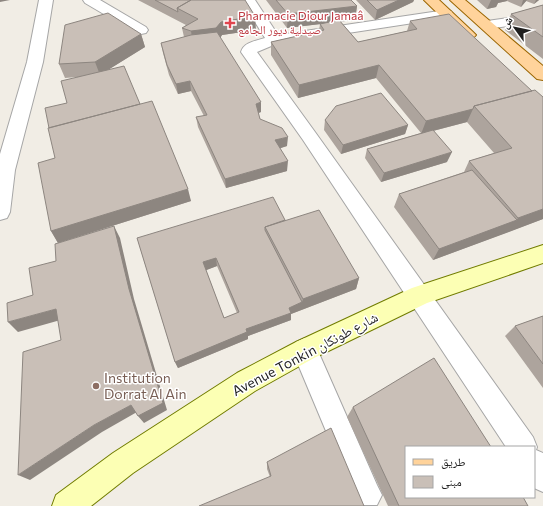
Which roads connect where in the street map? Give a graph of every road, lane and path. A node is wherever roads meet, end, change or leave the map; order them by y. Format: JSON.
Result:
{"nodes":[{"id":1,"x":46,"y":0,"type":"edge"},
{"id":2,"x":90,"y":0,"type":"edge"},
{"id":3,"x":248,"y":0,"type":"edge"},
{"id":4,"x":430,"y":0,"type":"edge"},
{"id":5,"x":457,"y":0,"type":"edge"},
{"id":6,"x":446,"y":14,"type":"junction"},
{"id":7,"x":543,"y":17,"type":"edge"},
{"id":8,"x":487,"y":25,"type":"junction"},
{"id":9,"x":141,"y":30,"type":"dead end"},
{"id":10,"x":274,"y":40,"type":"junction"},
{"id":11,"x":481,"y":47,"type":"edge"},
{"id":12,"x":543,"y":75,"type":"edge"},
{"id":13,"x":3,"y":166,"type":"edge"},
{"id":14,"x":0,"y":212,"type":"edge"},
{"id":15,"x":543,"y":254,"type":"edge"},
{"id":16,"x":420,"y":295,"type":"junction"},
{"id":17,"x":305,"y":350,"type":"junction"},
{"id":18,"x":521,"y":446,"type":"edge"},
{"id":19,"x":535,"y":465,"type":"edge"},
{"id":20,"x":543,"y":477,"type":"edge"},
{"id":21,"x":367,"y":495,"type":"dead end"},
{"id":22,"x":67,"y":506,"type":"edge"}],
"edges":[{"from":1,"to":13,"type":"street"},
{"from":2,"to":9,"type":"street"},
{"from":3,"to":10,"type":"street"},
{"from":4,"to":6,"type":"main road"},
{"from":5,"to":8,"type":"main road"},
{"from":6,"to":10,"type":"street"},
{"from":6,"to":11,"type":"main road"},
{"from":7,"to":8,"type":"street"},
{"from":8,"to":12,"type":"main road"},
{"from":10,"to":16,"type":"street"},
{"from":13,"to":14,"type":"street"},
{"from":15,"to":16,"type":"street","name":"Avenue Tonkin شارع طونكان"},
{"from":16,"to":17,"type":"street","name":"Avenue Tonkin شارع طونكان"},
{"from":16,"to":18,"type":"street"},
{"from":17,"to":21,"type":"street"},
{"from":17,"to":22,"type":"street","name":"Avenue Tonkin شارع طونكان"},
{"from":19,"to":20,"type":"street"}]}
